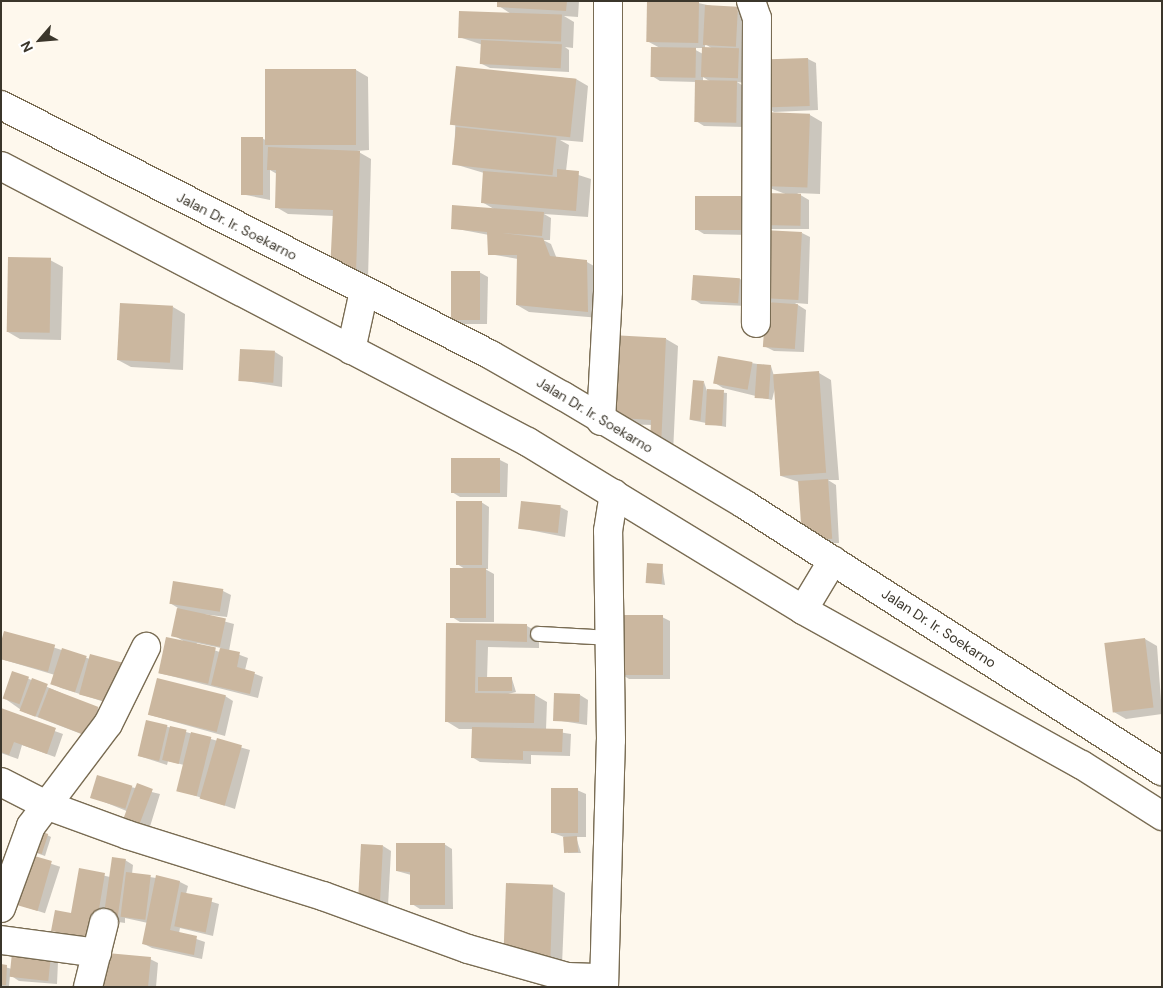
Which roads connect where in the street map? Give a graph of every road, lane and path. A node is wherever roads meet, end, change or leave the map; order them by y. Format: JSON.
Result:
{"nodes":[{"id":1,"x":608,"y":1,"type":"edge"},
{"id":2,"x":751,"y":1,"type":"edge"},
{"id":3,"x":1,"y":105,"type":"edge"},
{"id":4,"x":1,"y":166,"type":"edge"},
{"id":5,"x":364,"y":291,"type":"junction"},
{"id":6,"x":756,"y":323,"type":"dead end"},
{"id":7,"x":351,"y":350,"type":"junction"},
{"id":8,"x":601,"y":421,"type":"junction"},
{"id":9,"x":614,"y":493,"type":"junction"},
{"id":10,"x":833,"y":560,"type":"junction"},
{"id":11,"x":803,"y":610,"type":"junction"},
{"id":12,"x":538,"y":634,"type":"dead end"},
{"id":13,"x":609,"y":638,"type":"junction"},
{"id":14,"x":146,"y":647,"type":"dead end"},
{"id":15,"x":1162,"y":771,"type":"edge"},
{"id":16,"x":1,"y":782,"type":"edge"},
{"id":17,"x":46,"y":805,"type":"junction"},
{"id":18,"x":1162,"y":816,"type":"edge"},
{"id":19,"x":1,"y":908,"type":"edge"},
{"id":20,"x":104,"y":922,"type":"dead end"},
{"id":21,"x":1,"y":940,"type":"edge"},
{"id":22,"x":97,"y":953,"type":"junction"},
{"id":23,"x":603,"y":982,"type":"edge"},
{"id":24,"x":88,"y":987,"type":"edge"}],
"edges":[{"from":1,"to":8,"type":"main road"},
{"from":2,"to":6,"type":"main road"},
{"from":3,"to":5,"type":"main road","name":"Jalan Dr. Ir. Soekarno"},
{"from":4,"to":7,"type":"main road"},
{"from":5,"to":7,"type":"main road"},
{"from":5,"to":8,"type":"main road","name":"Jalan Dr. Ir. Soekarno"},
{"from":7,"to":9,"type":"main road"},
{"from":8,"to":10,"type":"main road","name":"Jalan Dr. Ir. Soekarno"},
{"from":9,"to":11,"type":"main road"},
{"from":9,"to":13,"type":"main road"},
{"from":10,"to":11,"type":"main road"},
{"from":10,"to":15,"type":"main road","name":"Jalan Dr. Ir. Soekarno"},
{"from":11,"to":18,"type":"main road"},
{"from":12,"to":13,"type":"lane"},
{"from":13,"to":23,"type":"main road"},
{"from":14,"to":17,"type":"main road"},
{"from":16,"to":17,"type":"main road"},
{"from":17,"to":19,"type":"main road"},
{"from":17,"to":23,"type":"main road"},
{"from":20,"to":22,"type":"main road"},
{"from":21,"to":22,"type":"main road"},
{"from":22,"to":24,"type":"main road"}]}
